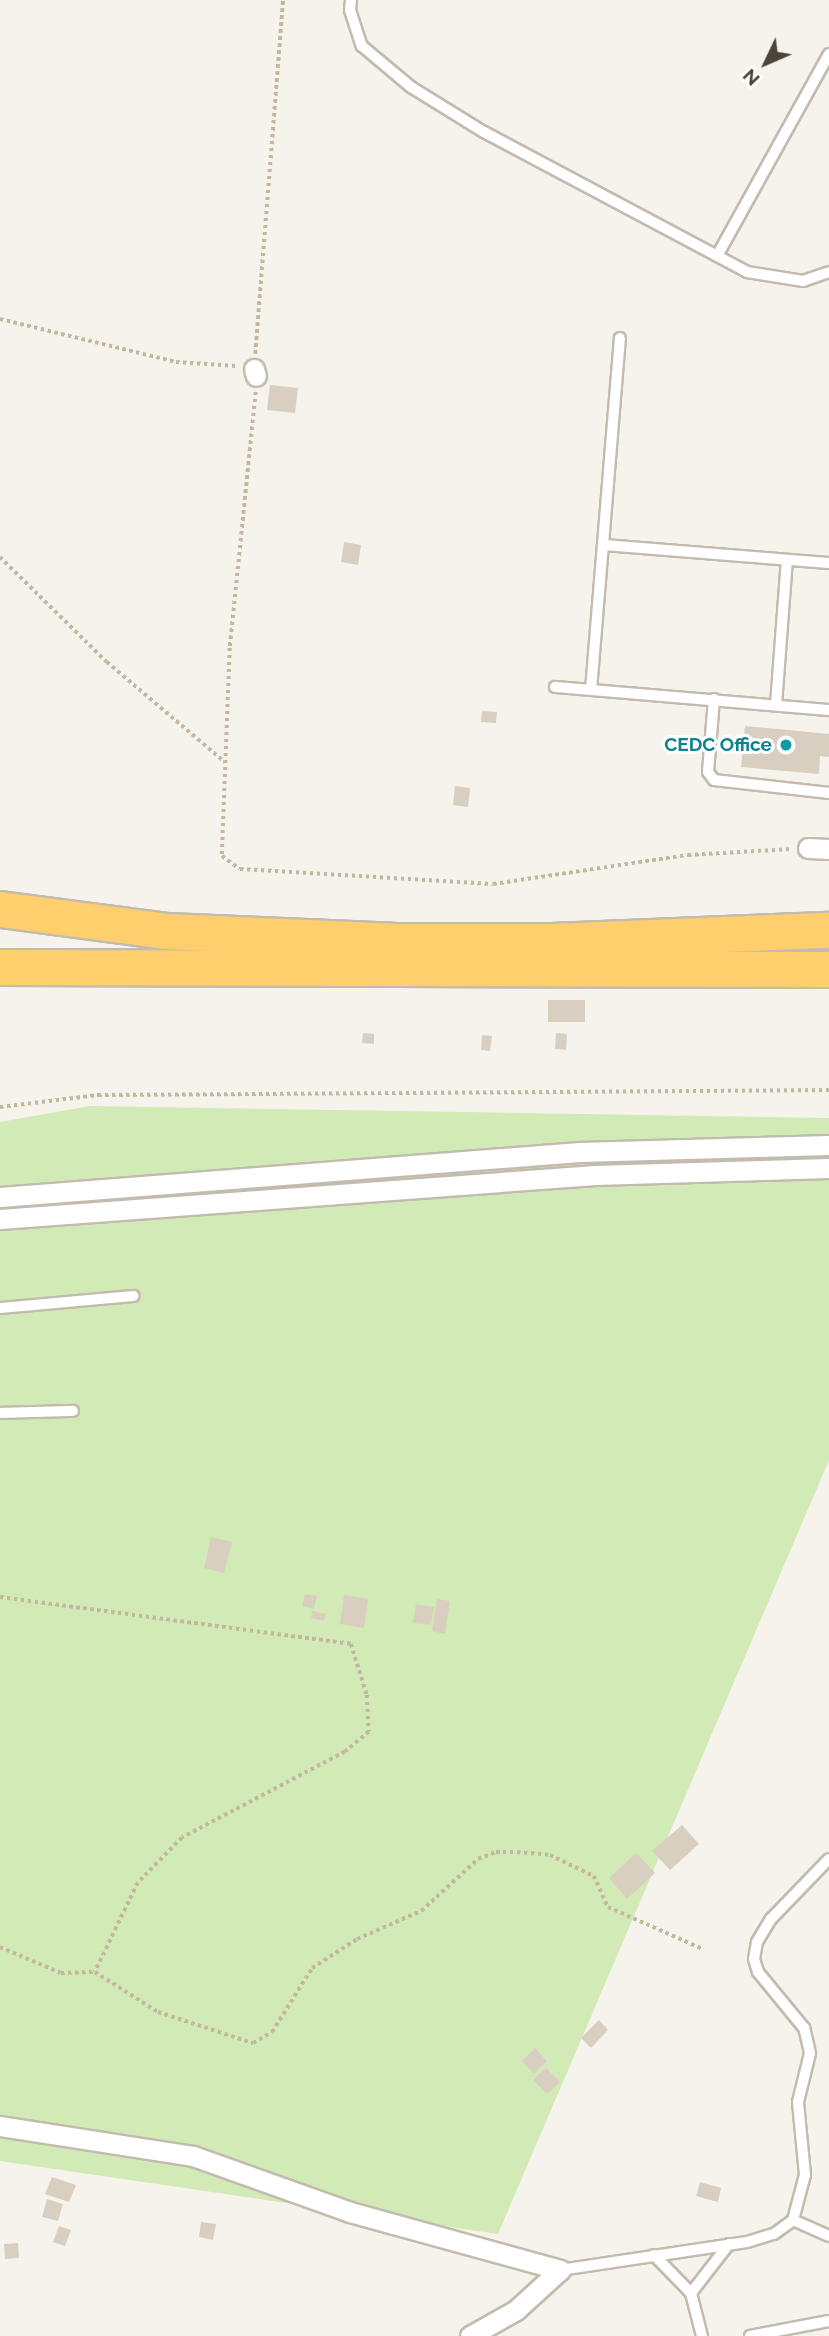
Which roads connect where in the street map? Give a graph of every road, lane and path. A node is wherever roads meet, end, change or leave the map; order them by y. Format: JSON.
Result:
{"nodes":[{"id":1,"x":282,"y":0,"type":"edge"},
{"id":2,"x":352,"y":0,"type":"edge"},
{"id":3,"x":829,"y":54,"type":"edge"},
{"id":4,"x":717,"y":256,"type":"junction"},
{"id":5,"x":829,"y":272,"type":"edge"},
{"id":6,"x":0,"y":319,"type":"edge"},
{"id":7,"x":620,"y":338,"type":"dead end"},
{"id":8,"x":255,"y":373,"type":"junction"},
{"id":9,"x":603,"y":545,"type":"junction"},
{"id":10,"x":0,"y":557,"type":"edge"},
{"id":11,"x":788,"y":560,"type":"junction"},
{"id":12,"x":829,"y":563,"type":"edge"},
{"id":13,"x":555,"y":687,"type":"dead end"},
{"id":14,"x":591,"y":690,"type":"junction"},
{"id":15,"x":714,"y":699,"type":"junction"},
{"id":16,"x":776,"y":705,"type":"junction"},
{"id":17,"x":829,"y":710,"type":"edge"},
{"id":18,"x":225,"y":762,"type":"junction"},
{"id":19,"x":829,"y":793,"type":"edge"},
{"id":20,"x":808,"y":848,"type":"joint"},
{"id":21,"x":829,"y":849,"type":"edge"},
{"id":22,"x":0,"y":909,"type":"edge"},
{"id":23,"x":829,"y":930,"type":"edge"},
{"id":24,"x":0,"y":967,"type":"edge"},
{"id":25,"x":829,"y":969,"type":"edge"},
{"id":26,"x":829,"y":1090,"type":"edge"},
{"id":27,"x":0,"y":1107,"type":"edge"},
{"id":28,"x":829,"y":1145,"type":"edge"},
{"id":29,"x":421,"y":1163,"type":"junction"},
{"id":30,"x":829,"y":1168,"type":"edge"},
{"id":31,"x":423,"y":1188,"type":"junction"},
{"id":32,"x":0,"y":1197,"type":"edge"},
{"id":33,"x":0,"y":1219,"type":"edge"},
{"id":34,"x":133,"y":1296,"type":"dead end"},
{"id":35,"x":0,"y":1308,"type":"edge"},
{"id":36,"x":73,"y":1411,"type":"dead end"},
{"id":37,"x":0,"y":1413,"type":"edge"},
{"id":38,"x":0,"y":1597,"type":"edge"},
{"id":39,"x":829,"y":1859,"type":"edge"},
{"id":40,"x":0,"y":1947,"type":"edge"},
{"id":41,"x":703,"y":1949,"type":"dead end"},
{"id":42,"x":95,"y":1972,"type":"junction"},
{"id":43,"x":0,"y":2126,"type":"edge"},
{"id":44,"x":793,"y":2220,"type":"junction"},
{"id":45,"x":829,"y":2236,"type":"edge"},
{"id":46,"x":729,"y":2244,"type":"junction"},
{"id":47,"x":654,"y":2255,"type":"junction"},
{"id":48,"x":559,"y":2270,"type":"junction"},
{"id":49,"x":691,"y":2293,"type":"junction"},
{"id":50,"x":829,"y":2321,"type":"edge"},
{"id":51,"x":470,"y":2336,"type":"edge"},
{"id":52,"x":702,"y":2336,"type":"edge"},
{"id":53,"x":750,"y":2336,"type":"edge"}],
"edges":[{"from":1,"to":8,"type":"path"},
{"from":2,"to":4,"type":"lane"},
{"from":3,"to":4,"type":"lane"},
{"from":4,"to":5,"type":"lane"},
{"from":6,"to":8,"type":"path"},
{"from":7,"to":9,"type":"lane"},
{"from":8,"to":18,"type":"path"},
{"from":9,"to":11,"type":"lane"},
{"from":9,"to":14,"type":"lane"},
{"from":10,"to":18,"type":"path"},
{"from":11,"to":12,"type":"lane"},
{"from":11,"to":16,"type":"lane"},
{"from":13,"to":14,"type":"lane"},
{"from":14,"to":15,"type":"lane"},
{"from":15,"to":16,"type":"lane"},
{"from":15,"to":19,"type":"lane"},
{"from":16,"to":17,"type":"lane"},
{"from":18,"to":20,"type":"path"},
{"from":20,"to":21,"type":"street"},
{"from":22,"to":23,"type":"highway"},
{"from":24,"to":25,"type":"highway"},
{"from":26,"to":27,"type":"path"},
{"from":28,"to":29,"type":"street"},
{"from":29,"to":31,"type":"lane"},
{"from":29,"to":32,"type":"street"},
{"from":30,"to":31,"type":"street"},
{"from":31,"to":33,"type":"street"},
{"from":34,"to":35,"type":"lane"},
{"from":36,"to":37,"type":"lane"},
{"from":38,"to":42,"type":"path"},
{"from":39,"to":44,"type":"lane"},
{"from":40,"to":42,"type":"path"},
{"from":41,"to":42,"type":"path"},
{"from":43,"to":48,"type":"street"},
{"from":44,"to":45,"type":"lane"},
{"from":44,"to":46,"type":"lane"},
{"from":46,"to":47,"type":"lane"},
{"from":46,"to":49,"type":"lane"},
{"from":47,"to":48,"type":"lane"},
{"from":47,"to":49,"type":"lane"},
{"from":48,"to":51,"type":"street"},
{"from":49,"to":52,"type":"lane"},
{"from":50,"to":53,"type":"lane"}]}
